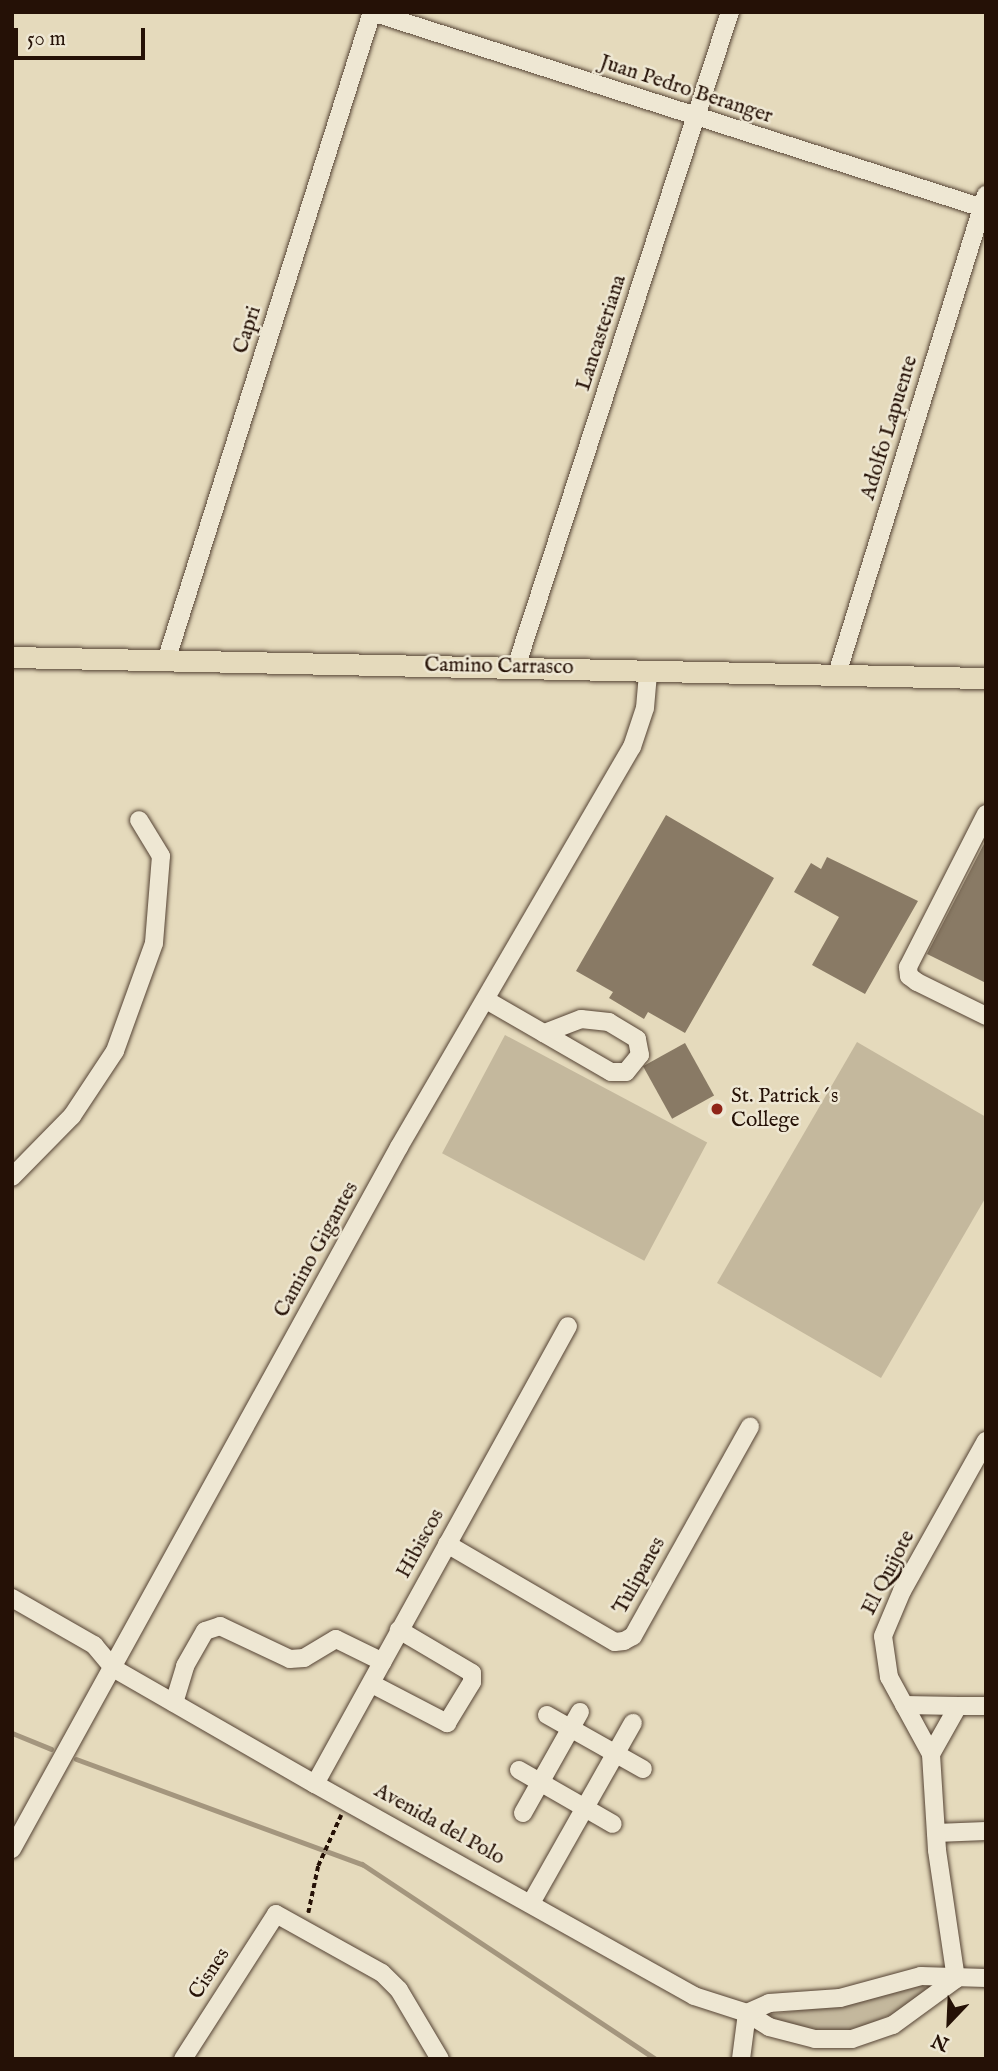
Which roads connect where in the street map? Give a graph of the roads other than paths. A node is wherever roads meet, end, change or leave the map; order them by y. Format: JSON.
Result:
{"nodes":[{"id":1,"x":372,"y":12,"type":"edge"},
{"id":2,"x":730,"y":12,"type":"edge"},
{"id":3,"x":697,"y":118,"type":"junction"},
{"id":4,"x":984,"y":204,"type":"edge"},
{"id":5,"x":12,"y":657,"type":"edge"},
{"id":6,"x":166,"y":661,"type":"junction"},
{"id":7,"x":516,"y":667,"type":"junction"},
{"id":8,"x":648,"y":671,"type":"junction"},
{"id":9,"x":837,"y":674,"type":"junction"},
{"id":10,"x":986,"y":678,"type":"edge"},
{"id":11,"x":986,"y":814,"type":"edge"},
{"id":12,"x":139,"y":820,"type":"dead end"},
{"id":13,"x":488,"y":1001,"type":"junction"},
{"id":14,"x":986,"y":1016,"type":"edge"},
{"id":15,"x":544,"y":1033,"type":"junction"},
{"id":16,"x":12,"y":1177,"type":"edge"},
{"id":17,"x":568,"y":1326,"type":"dead end"},
{"id":18,"x":750,"y":1427,"type":"dead end"},
{"id":19,"x":986,"y":1441,"type":"edge"},
{"id":20,"x":447,"y":1544,"type":"junction"},
{"id":21,"x":12,"y":1598,"type":"edge"},
{"id":22,"x":399,"y":1630,"type":"junction"},
{"id":23,"x":383,"y":1662,"type":"junction"},
{"id":24,"x":113,"y":1668,"type":"junction"},
{"id":25,"x":372,"y":1684,"type":"junction"},
{"id":26,"x":173,"y":1703,"type":"junction"},
{"id":27,"x":904,"y":1705,"type":"junction"},
{"id":28,"x":958,"y":1706,"type":"junction"},
{"id":29,"x":986,"y":1706,"type":"edge"},
{"id":30,"x":580,"y":1712,"type":"dead end"},
{"id":31,"x":547,"y":1715,"type":"dead end"},
{"id":32,"x":633,"y":1723,"type":"dead end"},
{"id":33,"x":570,"y":1728,"type":"junction"},
{"id":34,"x":615,"y":1754,"type":"junction"},
{"id":35,"x":931,"y":1754,"type":"junction"},
{"id":36,"x":643,"y":1769,"type":"dead end"},
{"id":37,"x":519,"y":1770,"type":"dead end"},
{"id":38,"x":540,"y":1782,"type":"junction"},
{"id":39,"x":315,"y":1784,"type":"junction"},
{"id":40,"x":585,"y":1808,"type":"junction"},
{"id":41,"x":523,"y":1813,"type":"dead end"},
{"id":42,"x":614,"y":1824,"type":"dead end"},
{"id":43,"x":986,"y":1831,"type":"edge"},
{"id":44,"x":936,"y":1833,"type":"junction"},
{"id":45,"x":12,"y":1849,"type":"edge"},
{"id":46,"x":531,"y":1903,"type":"junction"},
{"id":47,"x":986,"y":1978,"type":"edge"},
{"id":48,"x":956,"y":1979,"type":"junction"},
{"id":49,"x":747,"y":2013,"type":"junction"},
{"id":50,"x":183,"y":2059,"type":"edge"},
{"id":51,"x":440,"y":2059,"type":"edge"},
{"id":52,"x":741,"y":2059,"type":"edge"}],
"edges":[{"from":1,"to":3,"type":"street","name":"Juan Pedro Beranger"},
{"from":1,"to":6,"type":"street","name":"Capri"},
{"from":2,"to":3,"type":"street","name":"Lancasteriana"},
{"from":3,"to":4,"type":"street","name":"Juan Pedro Beranger"},
{"from":3,"to":7,"type":"street","name":"Lancasteriana"},
{"from":4,"to":9,"type":"street","name":"Adolfo Lapuente"},
{"from":5,"to":6,"type":"main road","name":"Camino Carrasco"},
{"from":6,"to":7,"type":"main road","name":"Camino Carrasco"},
{"from":7,"to":8,"type":"main road","name":"Camino Carrasco"},
{"from":8,"to":9,"type":"main road","name":"Camino Carrasco"},
{"from":8,"to":13,"type":"street","name":"Camino Gigantes"},
{"from":9,"to":10,"type":"main road","name":"Camino Carrasco"},
{"from":11,"to":14,"type":"street"},
{"from":12,"to":16,"type":"street"},
{"from":13,"to":15,"type":"street"},
{"from":13,"to":24,"type":"street","name":"Camino Gigantes"},
{"from":15,"to":15,"type":"street"},
{"from":17,"to":20,"type":"street","name":"Hibiscos"},
{"from":18,"to":20,"type":"street","name":"Tulipanes"},
{"from":19,"to":27,"type":"street","name":"El Quijote"},
{"from":20,"to":22,"type":"street","name":"Hibiscos"},
{"from":21,"to":24,"type":"street","name":"Avenida del Polo"},
{"from":22,"to":23,"type":"street","name":"Hibiscos"},
{"from":22,"to":25,"type":"street"},
{"from":23,"to":25,"type":"street","name":"Hibiscos"},
{"from":23,"to":26,"type":"street"},
{"from":24,"to":26,"type":"street","name":"Avenida del Polo"},
{"from":24,"to":45,"type":"street","name":"Camino Gigantes"},
{"from":25,"to":39,"type":"street","name":"Hibiscos"},
{"from":26,"to":39,"type":"street","name":"Avenida del Polo"},
{"from":27,"to":28,"type":"street"},
{"from":27,"to":35,"type":"street","name":"El Quijote"},
{"from":28,"to":29,"type":"street"},
{"from":28,"to":35,"type":"street"},
{"from":30,"to":33,"type":"street"},
{"from":31,"to":33,"type":"street"},
{"from":32,"to":34,"type":"street"},
{"from":33,"to":34,"type":"street"},
{"from":33,"to":38,"type":"street"},
{"from":34,"to":36,"type":"street"},
{"from":34,"to":40,"type":"street"},
{"from":35,"to":44,"type":"street","name":"El Quijote"},
{"from":37,"to":38,"type":"street"},
{"from":38,"to":40,"type":"street"},
{"from":38,"to":41,"type":"street"},
{"from":39,"to":46,"type":"street","name":"Avenida del Polo"},
{"from":40,"to":42,"type":"street"},
{"from":40,"to":46,"type":"street"},
{"from":43,"to":44,"type":"street"},
{"from":44,"to":48,"type":"street","name":"El Quijote"},
{"from":46,"to":49,"type":"street","name":"Avenida del Polo"},
{"from":47,"to":48,"type":"street"},
{"from":48,"to":49,"type":"street"},
{"from":48,"to":49,"type":"street","name":"Avenida del Polo"},
{"from":49,"to":52,"type":"street"},
{"from":50,"to":51,"type":"street","name":"Cisnes"}]}
